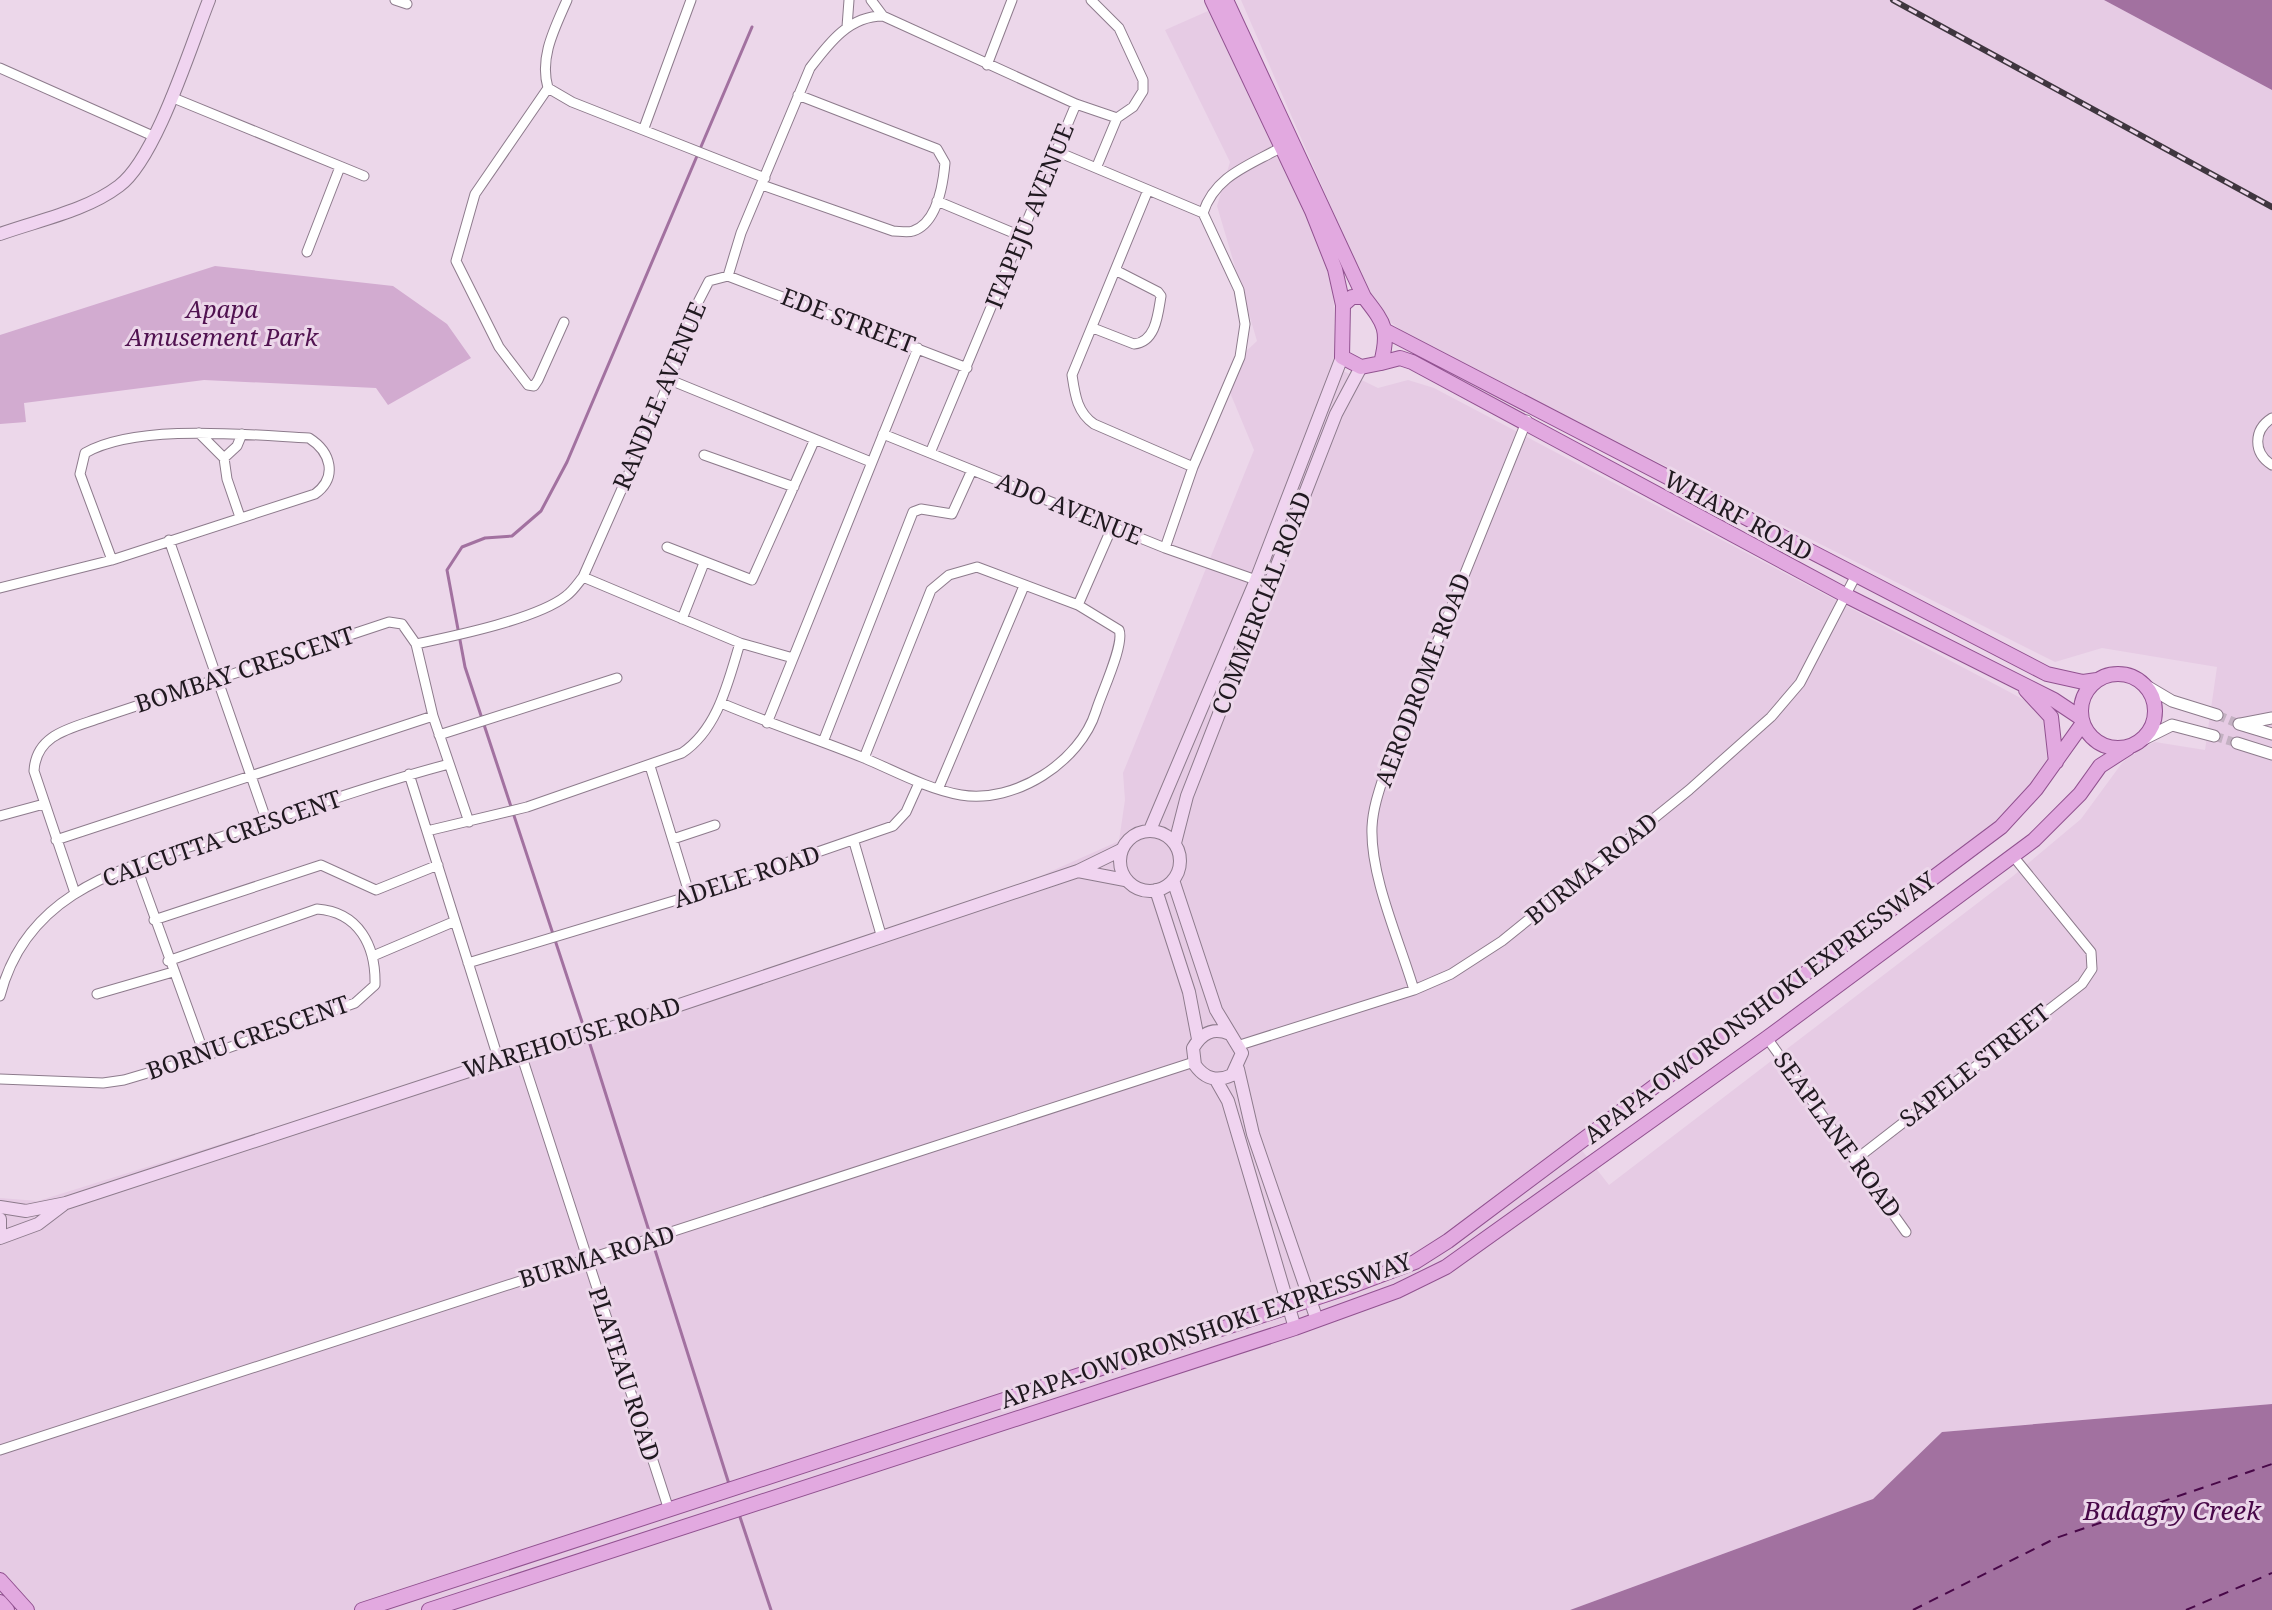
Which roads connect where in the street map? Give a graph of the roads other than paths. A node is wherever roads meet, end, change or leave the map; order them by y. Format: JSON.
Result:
{"nodes":[{"id":1,"x":209,"y":0,"type":"edge"},
{"id":2,"x":395,"y":0,"type":"edge"},
{"id":3,"x":567,"y":0,"type":"edge"},
{"id":4,"x":691,"y":0,"type":"edge"},
{"id":5,"x":849,"y":0,"type":"edge"},
{"id":6,"x":871,"y":0,"type":"edge"},
{"id":7,"x":1012,"y":0,"type":"edge"},
{"id":8,"x":1091,"y":0,"type":"edge"},
{"id":9,"x":1212,"y":0,"type":"edge"},
{"id":10,"x":1226,"y":0,"type":"edge"},
{"id":11,"x":407,"y":4,"type":"dead end"},
{"id":12,"x":883,"y":16,"type":"junction"},
{"id":13,"x":847,"y":27,"type":"junction"},
{"id":14,"x":987,"y":65,"type":"junction"},
{"id":15,"x":0,"y":68,"type":"edge"},
{"id":16,"x":548,"y":88,"type":"junction"},
{"id":17,"x":798,"y":95,"type":"junction"},
{"id":18,"x":171,"y":97,"type":"junction"},
{"id":19,"x":1076,"y":104,"type":"junction"},
{"id":20,"x":1117,"y":118,"type":"junction"},
{"id":21,"x":644,"y":128,"type":"junction"},
{"id":22,"x":153,"y":136,"type":"junction"},
{"id":23,"x":1280,"y":148,"type":"junction"},
{"id":24,"x":1058,"y":152,"type":"junction"},
{"id":25,"x":1097,"y":166,"type":"junction"},
{"id":26,"x":340,"y":167,"type":"junction"},
{"id":27,"x":364,"y":176,"type":"dead end"},
{"id":28,"x":763,"y":182,"type":"junction"},
{"id":29,"x":1148,"y":190,"type":"junction"},
{"id":30,"x":937,"y":201,"type":"junction"},
{"id":31,"x":1203,"y":213,"type":"junction"},
{"id":32,"x":0,"y":234,"type":"edge"},
{"id":33,"x":1023,"y":237,"type":"junction"},
{"id":34,"x":307,"y":252,"type":"dead end"},
{"id":35,"x":1117,"y":271,"type":"junction"},
{"id":36,"x":728,"y":276,"type":"junction"},
{"id":37,"x":1364,"y":297,"type":"junction"},
{"id":38,"x":1343,"y":305,"type":"junction"},
{"id":39,"x":564,"y":322,"type":"dead end"},
{"id":40,"x":1093,"y":328,"type":"junction"},
{"id":41,"x":1386,"y":331,"type":"junction"},
{"id":42,"x":918,"y":348,"type":"junction"},
{"id":43,"x":1342,"y":357,"type":"junction"},
{"id":44,"x":1381,"y":363,"type":"junction"},
{"id":45,"x":1361,"y":367,"type":"junction"},
{"id":46,"x":967,"y":368,"type":"junction"},
{"id":47,"x":670,"y":380,"type":"junction"},
{"id":48,"x":1532,"y":407,"type":"junction"},
{"id":49,"x":2272,"y":418,"type":"edge"},
{"id":50,"x":1526,"y":423,"type":"junction"},
{"id":51,"x":199,"y":433,"type":"junction"},
{"id":52,"x":242,"y":434,"type":"junction"},
{"id":53,"x":883,"y":434,"type":"junction"},
{"id":54,"x":815,"y":439,"type":"junction"},
{"id":55,"x":930,"y":453,"type":"junction"},
{"id":56,"x":704,"y":455,"type":"dead end"},
{"id":57,"x":224,"y":458,"type":"junction"},
{"id":58,"x":871,"y":462,"type":"junction"},
{"id":59,"x":2272,"y":465,"type":"edge"},
{"id":60,"x":1193,"y":467,"type":"junction"},
{"id":61,"x":972,"y":470,"type":"junction"},
{"id":62,"x":794,"y":487,"type":"junction"},
{"id":63,"x":240,"y":517,"type":"junction"},
{"id":64,"x":1113,"y":525,"type":"junction"},
{"id":65,"x":169,"y":540,"type":"junction"},
{"id":66,"x":667,"y":547,"type":"dead end"},
{"id":67,"x":1165,"y":548,"type":"junction"},
{"id":68,"x":112,"y":560,"type":"junction"},
{"id":69,"x":704,"y":563,"type":"junction"},
{"id":70,"x":583,"y":577,"type":"junction"},
{"id":71,"x":1855,"y":577,"type":"junction"},
{"id":72,"x":1256,"y":580,"type":"junction"},
{"id":73,"x":1024,"y":586,"type":"junction"},
{"id":74,"x":0,"y":588,"type":"edge"},
{"id":75,"x":1845,"y":595,"type":"junction"},
{"id":76,"x":1078,"y":605,"type":"junction"},
{"id":77,"x":682,"y":619,"type":"junction"},
{"id":78,"x":740,"y":643,"type":"junction"},
{"id":79,"x":416,"y":644,"type":"junction"},
{"id":80,"x":793,"y":658,"type":"junction"},
{"id":81,"x":617,"y":678,"type":"dead end"},
{"id":82,"x":217,"y":679,"type":"junction"},
{"id":83,"x":2097,"y":680,"type":"junction"},
{"id":84,"x":2021,"y":683,"type":"junction"},
{"id":85,"x":2145,"y":685,"type":"junction"},
{"id":86,"x":721,"y":703,"type":"junction"},
{"id":87,"x":2217,"y":715,"type":"tunnel mouth"},
{"id":88,"x":433,"y":716,"type":"junction"},
{"id":89,"x":2272,"y":718,"type":"edge"},
{"id":90,"x":2082,"y":721,"type":"junction"},
{"id":91,"x":767,"y":723,"type":"junction"},
{"id":92,"x":2272,"y":734,"type":"edge"},
{"id":93,"x":439,"y":735,"type":"junction"},
{"id":94,"x":2214,"y":736,"type":"tunnel mouth"},
{"id":95,"x":2144,"y":739,"type":"junction"},
{"id":96,"x":823,"y":742,"type":"junction"},
{"id":97,"x":2237,"y":743,"type":"tunnel mouth"},
{"id":98,"x":2128,"y":748,"type":"junction"},
{"id":99,"x":2272,"y":754,"type":"edge"},
{"id":100,"x":864,"y":758,"type":"junction"},
{"id":101,"x":2056,"y":762,"type":"junction"},
{"id":102,"x":449,"y":764,"type":"junction"},
{"id":103,"x":650,"y":766,"type":"junction"},
{"id":104,"x":409,"y":774,"type":"junction"},
{"id":105,"x":250,"y":775,"type":"junction"},
{"id":106,"x":919,"y":783,"type":"junction"},
{"id":107,"x":939,"y":787,"type":"junction"},
{"id":108,"x":44,"y":804,"type":"junction"},
{"id":109,"x":0,"y":816,"type":"edge"},
{"id":110,"x":267,"y":822,"type":"junction"},
{"id":111,"x":469,"y":822,"type":"junction"},
{"id":112,"x":715,"y":825,"type":"dead end"},
{"id":113,"x":1150,"y":830,"type":"junction"},
{"id":114,"x":427,"y":831,"type":"junction"},
{"id":115,"x":673,"y":839,"type":"junction"},
{"id":116,"x":56,"y":840,"type":"junction"},
{"id":117,"x":854,"y":842,"type":"junction"},
{"id":118,"x":1175,"y":843,"type":"junction"},
{"id":119,"x":1121,"y":850,"type":"junction"},
{"id":120,"x":2013,"y":856,"type":"junction"},
{"id":121,"x":136,"y":865,"type":"junction"},
{"id":122,"x":438,"y":865,"type":"junction"},
{"id":123,"x":1078,"y":871,"type":"junction"},
{"id":124,"x":1125,"y":880,"type":"junction"},
{"id":125,"x":1173,"y":880,"type":"junction"},
{"id":126,"x":1156,"y":890,"type":"junction"},
{"id":127,"x":75,"y":893,"type":"junction"},
{"id":128,"x":690,"y":896,"type":"junction"},
{"id":129,"x":154,"y":920,"type":"junction"},
{"id":130,"x":453,"y":922,"type":"junction"},
{"id":131,"x":882,"y":938,"type":"junction"},
{"id":132,"x":373,"y":956,"type":"junction"},
{"id":133,"x":168,"y":961,"type":"junction"},
{"id":134,"x":468,"y":963,"type":"junction"},
{"id":135,"x":173,"y":972,"type":"junction"},
{"id":136,"x":1414,"y":990,"type":"junction"},
{"id":137,"x":97,"y":994,"type":"dead end"},
{"id":138,"x":0,"y":996,"type":"edge"},
{"id":139,"x":1230,"y":1034,"type":"junction"},
{"id":140,"x":1767,"y":1038,"type":"junction"},
{"id":141,"x":1198,"y":1039,"type":"junction"},
{"id":142,"x":1240,"y":1045,"type":"junction"},
{"id":143,"x":521,"y":1054,"type":"junction"},
{"id":144,"x":205,"y":1056,"type":"junction"},
{"id":145,"x":499,"y":1061,"type":"junction"},
{"id":146,"x":1194,"y":1062,"type":"junction"},
{"id":147,"x":1238,"y":1069,"type":"junction"},
{"id":148,"x":0,"y":1079,"type":"edge"},
{"id":149,"x":1216,"y":1080,"type":"junction"},
{"id":150,"x":1855,"y":1160,"type":"junction"},
{"id":151,"x":66,"y":1203,"type":"junction"},
{"id":152,"x":0,"y":1207,"type":"edge"},
{"id":153,"x":0,"y":1219,"type":"edge"},
{"id":154,"x":1906,"y":1232,"type":"dead end"},
{"id":155,"x":0,"y":1236,"type":"edge"},
{"id":156,"x":585,"y":1258,"type":"junction"},
{"id":157,"x":1311,"y":1299,"type":"junction"},
{"id":158,"x":1287,"y":1307,"type":"junction"},
{"id":159,"x":1317,"y":1320,"type":"junction"},
{"id":160,"x":1295,"y":1328,"type":"junction"},
{"id":161,"x":0,"y":1450,"type":"edge"},
{"id":162,"x":669,"y":1510,"type":"junction"},
{"id":163,"x":0,"y":1580,"type":"edge"},
{"id":164,"x":0,"y":1602,"type":"edge"},
{"id":165,"x":7,"y":1610,"type":"edge"},
{"id":166,"x":27,"y":1610,"type":"edge"},
{"id":167,"x":362,"y":1610,"type":"edge"},
{"id":168,"x":429,"y":1610,"type":"edge"}],
"edges":[{"from":1,"to":18,"type":"main road"},
{"from":2,"to":11,"type":"street"},
{"from":3,"to":16,"type":"street"},
{"from":4,"to":21,"type":"street"},
{"from":5,"to":13,"type":"street"},
{"from":6,"to":12,"type":"street","name":"ITAPEJU AVENUE"},
{"from":7,"to":14,"type":"street"},
{"from":8,"to":20,"type":"street"},
{"from":9,"to":23,"type":"main road"},
{"from":10,"to":37,"type":"main road"},
{"from":12,"to":13,"type":"street"},
{"from":12,"to":14,"type":"street","name":"ITAPEJU AVENUE"},
{"from":13,"to":17,"type":"street"},
{"from":14,"to":19,"type":"street","name":"ITAPEJU AVENUE"},
{"from":15,"to":22,"type":"street"},
{"from":16,"to":21,"type":"street"},
{"from":16,"to":39,"type":"street"},
{"from":17,"to":28,"type":"street"},
{"from":17,"to":30,"type":"street"},
{"from":18,"to":22,"type":"main road"},
{"from":18,"to":26,"type":"street"},
{"from":19,"to":20,"type":"street"},
{"from":19,"to":24,"type":"street","name":"ITAPEJU AVENUE"},
{"from":20,"to":25,"type":"street"},
{"from":21,"to":28,"type":"street"},
{"from":22,"to":32,"type":"main road"},
{"from":23,"to":31,"type":"street"},
{"from":23,"to":38,"type":"main road"},
{"from":24,"to":25,"type":"street"},
{"from":24,"to":33,"type":"street","name":"ITAPEJU AVENUE"},
{"from":25,"to":29,"type":"street"},
{"from":26,"to":27,"type":"street"},
{"from":26,"to":34,"type":"street"},
{"from":28,"to":30,"type":"street"},
{"from":28,"to":36,"type":"street"},
{"from":29,"to":31,"type":"street"},
{"from":29,"to":35,"type":"street"},
{"from":30,"to":33,"type":"street"},
{"from":31,"to":60,"type":"street"},
{"from":33,"to":46,"type":"street","name":"ITAPEJU AVENUE"},
{"from":35,"to":40,"type":"street"},
{"from":35,"to":40,"type":"street"},
{"from":36,"to":42,"type":"street","name":"EDE STREET"},
{"from":36,"to":47,"type":"street","name":"RANDLE AVENUE"},
{"from":37,"to":38,"type":"main road"},
{"from":37,"to":41,"type":"main road"},
{"from":38,"to":43,"type":"main road"},
{"from":40,"to":60,"type":"street"},
{"from":41,"to":44,"type":"main road"},
{"from":41,"to":48,"type":"main road","name":"WHARF ROAD"},
{"from":42,"to":46,"type":"street","name":"EDE STREET"},
{"from":42,"to":53,"type":"street"},
{"from":43,"to":45,"type":"main road"},
{"from":43,"to":72,"type":"main road","name":"COMMERCIAL ROAD"},
{"from":44,"to":45,"type":"main road","name":"WHARF ROAD"},
{"from":44,"to":50,"type":"main road","name":"WHARF ROAD"},
{"from":45,"to":118,"type":"main road","name":"COMMERCIAL ROAD"},
{"from":46,"to":55,"type":"street","name":"ITAPEJU AVENUE"},
{"from":47,"to":54,"type":"street"},
{"from":47,"to":70,"type":"street","name":"RANDLE AVENUE"},
{"from":48,"to":50,"type":"street","name":"AERODROME ROAD"},
{"from":48,"to":71,"type":"main road","name":"WHARF ROAD"},
{"from":49,"to":59,"type":"street"},
{"from":50,"to":75,"type":"main road","name":"WHARF ROAD"},
{"from":50,"to":136,"type":"street","name":"AERODROME ROAD"},
{"from":51,"to":52,"type":"street"},
{"from":51,"to":57,"type":"street"},
{"from":51,"to":68,"type":"street"},
{"from":52,"to":57,"type":"street"},
{"from":52,"to":63,"type":"street"},
{"from":53,"to":55,"type":"street","name":"ADO AVENUE"},
{"from":53,"to":58,"type":"street"},
{"from":54,"to":58,"type":"street"},
{"from":54,"to":62,"type":"street"},
{"from":55,"to":61,"type":"street","name":"ADO AVENUE"},
{"from":56,"to":62,"type":"street"},
{"from":57,"to":63,"type":"street"},
{"from":58,"to":80,"type":"street"},
{"from":60,"to":67,"type":"street"},
{"from":61,"to":64,"type":"street","name":"ADO AVENUE"},
{"from":61,"to":96,"type":"street"},
{"from":62,"to":69,"type":"street"},
{"from":63,"to":65,"type":"street"},
{"from":64,"to":67,"type":"street","name":"ADO AVENUE"},
{"from":64,"to":76,"type":"street"},
{"from":65,"to":68,"type":"street"},
{"from":65,"to":82,"type":"street"},
{"from":66,"to":69,"type":"street"},
{"from":67,"to":72,"type":"street","name":"ADO AVENUE"},
{"from":68,"to":74,"type":"street"},
{"from":69,"to":77,"type":"street"},
{"from":70,"to":77,"type":"street"},
{"from":70,"to":79,"type":"street","name":"RANDLE AVENUE"},
{"from":71,"to":75,"type":"street","name":"BURMA ROAD"},
{"from":71,"to":83,"type":"main road","name":"WHARF ROAD"},
{"from":72,"to":113,"type":"main road","name":"COMMERCIAL ROAD"},
{"from":73,"to":76,"type":"street"},
{"from":73,"to":100,"type":"street"},
{"from":73,"to":107,"type":"street"},
{"from":75,"to":84,"type":"main road","name":"WHARF ROAD"},
{"from":75,"to":136,"type":"street","name":"BURMA ROAD"},
{"from":76,"to":107,"type":"street"},
{"from":77,"to":78,"type":"street"},
{"from":78,"to":80,"type":"street"},
{"from":78,"to":86,"type":"street"},
{"from":79,"to":82,"type":"street","name":"BOMBAY CRESCENT"},
{"from":79,"to":88,"type":"street"},
{"from":80,"to":91,"type":"street"},
{"from":81,"to":93,"type":"street"},
{"from":82,"to":105,"type":"street"},
{"from":82,"to":108,"type":"street","name":"BOMBAY CRESCENT"},
{"from":83,"to":85,"type":"main road"},
{"from":83,"to":90,"type":"main road"},
{"from":84,"to":90,"type":"main road","name":"WHARF ROAD"},
{"from":84,"to":101,"type":"main road"},
{"from":85,"to":87,"type":"street"},
{"from":85,"to":95,"type":"main road"},
{"from":86,"to":91,"type":"street"},
{"from":86,"to":103,"type":"street"},
{"from":88,"to":93,"type":"street"},
{"from":88,"to":105,"type":"street"},
{"from":89,"to":92,"type":"street"},
{"from":90,"to":98,"type":"main road"},
{"from":90,"to":101,"type":"main road","name":"APAPA-OWORONSHOKI EXPRESSWAY"},
{"from":91,"to":96,"type":"street"},
{"from":93,"to":102,"type":"street"},
{"from":94,"to":95,"type":"street"},
{"from":95,"to":98,"type":"main road"},
{"from":96,"to":100,"type":"street"},
{"from":97,"to":99,"type":"street"},
{"from":98,"to":120,"type":"main road","name":"APAPA-OWORONSHOKI EXPRESSWAY"},
{"from":100,"to":106,"type":"street"},
{"from":101,"to":157,"type":"main road","name":"APAPA-OWORONSHOKI EXPRESSWAY"},
{"from":102,"to":104,"type":"street","name":"CALCUTTA CRESCENT"},
{"from":102,"to":111,"type":"street"},
{"from":103,"to":111,"type":"street"},
{"from":103,"to":115,"type":"street"},
{"from":104,"to":110,"type":"street","name":"CALCUTTA CRESCENT"},
{"from":104,"to":114,"type":"street"},
{"from":105,"to":110,"type":"street"},
{"from":105,"to":116,"type":"street"},
{"from":106,"to":107,"type":"street"},
{"from":106,"to":117,"type":"street","name":"ADELE ROAD"},
{"from":108,"to":109,"type":"street"},
{"from":108,"to":116,"type":"street","name":"BOMBAY CRESCENT"},
{"from":110,"to":121,"type":"street","name":"CALCUTTA CRESCENT"},
{"from":111,"to":114,"type":"street"},
{"from":112,"to":115,"type":"street"},
{"from":113,"to":118,"type":"main road"},
{"from":113,"to":119,"type":"main road"},
{"from":114,"to":122,"type":"street"},
{"from":115,"to":128,"type":"street"},
{"from":116,"to":127,"type":"street","name":"BOMBAY CRESCENT"},
{"from":117,"to":128,"type":"street","name":"ADELE ROAD"},
{"from":117,"to":131,"type":"street"},
{"from":118,"to":125,"type":"main road"},
{"from":119,"to":123,"type":"main road","name":"WAREHOUSE ROAD"},
{"from":119,"to":124,"type":"main road"},
{"from":120,"to":140,"type":"main road","name":"APAPA-OWORONSHOKI EXPRESSWAY"},
{"from":120,"to":150,"type":"street","name":"SAPELE STREET"},
{"from":121,"to":127,"type":"street","name":"CALCUTTA CRESCENT"},
{"from":121,"to":129,"type":"street"},
{"from":122,"to":129,"type":"street"},
{"from":122,"to":130,"type":"street"},
{"from":123,"to":124,"type":"main road","name":"WAREHOUSE ROAD"},
{"from":123,"to":131,"type":"main road","name":"WAREHOUSE ROAD"},
{"from":124,"to":126,"type":"main road"},
{"from":125,"to":126,"type":"main road"},
{"from":125,"to":139,"type":"main road"},
{"from":126,"to":141,"type":"main road"},
{"from":127,"to":138,"type":"street","name":"CALCUTTA CRESCENT"},
{"from":128,"to":134,"type":"street","name":"ADELE ROAD"},
{"from":129,"to":133,"type":"street"},
{"from":130,"to":132,"type":"street"},
{"from":130,"to":134,"type":"street"},
{"from":131,"to":143,"type":"main road","name":"WAREHOUSE ROAD"},
{"from":132,"to":133,"type":"street"},
{"from":132,"to":144,"type":"street","name":"BORNU CRESCENT"},
{"from":133,"to":135,"type":"street"},
{"from":134,"to":145,"type":"street"},
{"from":135,"to":137,"type":"street"},
{"from":135,"to":144,"type":"street"},
{"from":136,"to":142,"type":"street","name":"BURMA ROAD"},
{"from":139,"to":141,"type":"main road"},
{"from":139,"to":142,"type":"main road"},
{"from":140,"to":150,"type":"street","name":"SEAPLANE ROAD"},
{"from":140,"to":159,"type":"main road","name":"APAPA-OWORONSHOKI EXPRESSWAY"},
{"from":141,"to":146,"type":"main road"},
{"from":142,"to":147,"type":"main road"},
{"from":143,"to":145,"type":"main road","name":"WAREHOUSE ROAD"},
{"from":143,"to":156,"type":"street","name":"PLATEAU ROAD"},
{"from":144,"to":148,"type":"street","name":"BORNU CRESCENT"},
{"from":145,"to":151,"type":"main road","name":"WAREHOUSE ROAD"},
{"from":146,"to":149,"type":"main road"},
{"from":146,"to":156,"type":"street","name":"BURMA ROAD"},
{"from":147,"to":149,"type":"main road"},
{"from":147,"to":157,"type":"main road"},
{"from":149,"to":158,"type":"main road"},
{"from":150,"to":154,"type":"street","name":"SEAPLANE ROAD"},
{"from":151,"to":152,"type":"main road","name":"WAREHOUSE ROAD"},
{"from":151,"to":155,"type":"main road","name":"WAREHOUSE ROAD"},
{"from":153,"to":155,"type":"main road"},
{"from":156,"to":161,"type":"street","name":"BURMA ROAD"},
{"from":156,"to":162,"type":"street","name":"PLATEAU ROAD"},
{"from":157,"to":158,"type":"main road","name":"APAPA-OWORONSHOKI EXPRESSWAY"},
{"from":157,"to":159,"type":"main road"},
{"from":158,"to":160,"type":"main road"},
{"from":158,"to":162,"type":"main road","name":"APAPA-OWORONSHOKI EXPRESSWAY"},
{"from":159,"to":160,"type":"main road","name":"APAPA-OWORONSHOKI EXPRESSWAY"},
{"from":160,"to":168,"type":"main road","name":"APAPA-OWORONSHOKI EXPRESSWAY"},
{"from":162,"to":167,"type":"main road","name":"APAPA-OWORONSHOKI EXPRESSWAY"},
{"from":163,"to":166,"type":"main road"},
{"from":164,"to":165,"type":"main road"}]}
